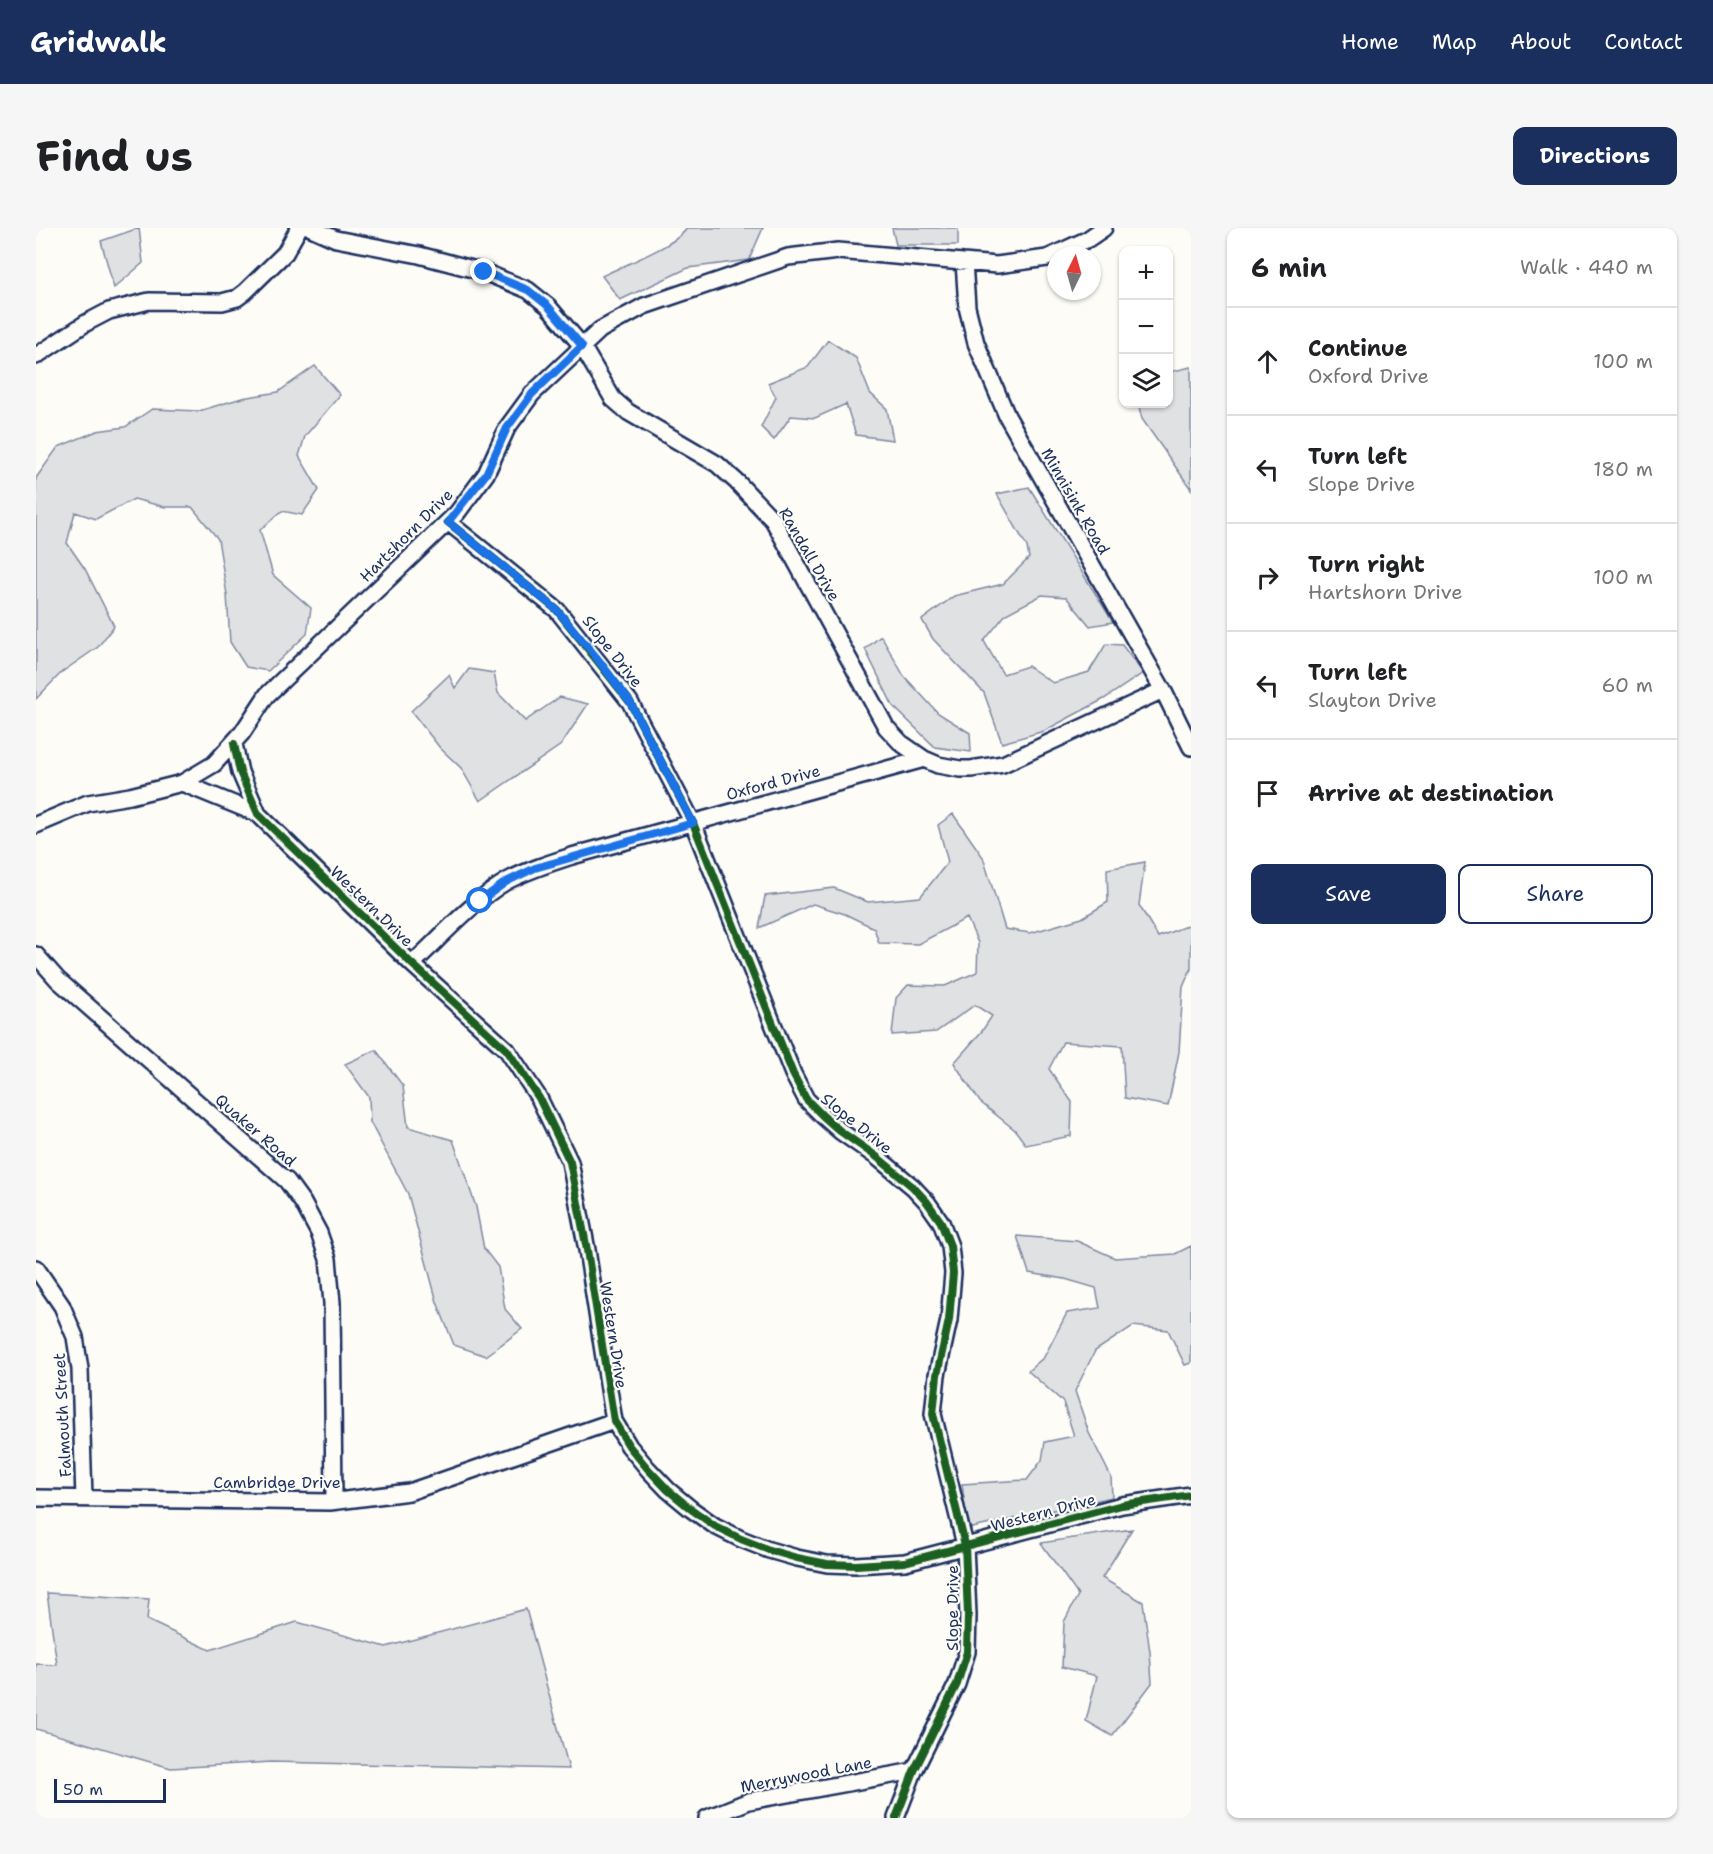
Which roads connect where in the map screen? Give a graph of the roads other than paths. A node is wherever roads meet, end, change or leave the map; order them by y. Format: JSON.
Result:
{"nodes":[{"id":1,"x":299,"y":228,"type":"edge"},
{"id":2,"x":311,"y":228,"type":"edge"},
{"id":3,"x":1104,"y":228,"type":"edge"},
{"id":4,"x":964,"y":262,"type":"junction"},
{"id":5,"x":582,"y":346,"type":"junction"},
{"id":6,"x":36,"y":356,"type":"edge"},
{"id":7,"x":448,"y":522,"type":"junction"},
{"id":8,"x":1163,"y":690,"type":"junction"},
{"id":9,"x":234,"y":744,"type":"junction"},
{"id":10,"x":1191,"y":747,"type":"edge"},
{"id":11,"x":924,"y":759,"type":"junction"},
{"id":12,"x":182,"y":783,"type":"junction"},
{"id":13,"x":258,"y":814,"type":"junction"},
{"id":14,"x":693,"y":823,"type":"junction"},
{"id":15,"x":36,"y":825,"type":"edge"},
{"id":16,"x":36,"y":956,"type":"edge"},
{"id":17,"x":412,"y":964,"type":"junction"},
{"id":18,"x":36,"y":1268,"type":"edge"},
{"id":19,"x":614,"y":1421,"type":"junction"},
{"id":20,"x":1191,"y":1495,"type":"edge"},
{"id":21,"x":36,"y":1498,"type":"edge"},
{"id":22,"x":84,"y":1499,"type":"junction"},
{"id":23,"x":334,"y":1501,"type":"junction"},
{"id":24,"x":965,"y":1545,"type":"junction"},
{"id":25,"x":914,"y":1771,"type":"junction"},
{"id":26,"x":707,"y":1818,"type":"edge"},
{"id":27,"x":896,"y":1818,"type":"edge"}],
"edges":[{"from":1,"to":6,"type":"street"},
{"from":2,"to":5,"type":"street","name":"Randall Drive"},
{"from":3,"to":4,"type":"street","name":"Hartshorn Drive"},
{"from":4,"to":5,"type":"street","name":"Hartshorn Drive"},
{"from":4,"to":8,"type":"street","name":"Minnisink Road"},
{"from":5,"to":7,"type":"street","name":"Hartshorn Drive"},
{"from":5,"to":11,"type":"street","name":"Randall Drive"},
{"from":7,"to":9,"type":"street","name":"Hartshorn Drive"},
{"from":7,"to":14,"type":"street","name":"Slope Drive"},
{"from":8,"to":10,"type":"street","name":"Minnisink Road"},
{"from":8,"to":11,"type":"street"},
{"from":9,"to":12,"type":"street","name":"Hartshorn Drive"},
{"from":9,"to":13,"type":"street","name":"Western Drive"},
{"from":11,"to":14,"type":"street","name":"Oxford Drive"},
{"from":12,"to":13,"type":"street","name":"Western Drive"},
{"from":12,"to":15,"type":"street","name":"Hartshorn Drive"},
{"from":13,"to":17,"type":"street","name":"Western Drive"},
{"from":14,"to":17,"type":"street","name":"Oxford Drive"},
{"from":14,"to":24,"type":"street","name":"Slope Drive"},
{"from":16,"to":23,"type":"street","name":"Quaker Road"},
{"from":17,"to":19,"type":"street","name":"Western Drive"},
{"from":18,"to":22,"type":"street","name":"Falmouth Street"},
{"from":19,"to":23,"type":"street","name":"Cambridge Drive"},
{"from":19,"to":24,"type":"street","name":"Western Drive"},
{"from":20,"to":24,"type":"street","name":"Western Drive"},
{"from":21,"to":22,"type":"street","name":"Cambridge Drive"},
{"from":22,"to":23,"type":"street","name":"Cambridge Drive"},
{"from":24,"to":25,"type":"street","name":"Slope Drive"},
{"from":25,"to":26,"type":"street","name":"Merrywood Lane"},
{"from":25,"to":27,"type":"street","name":"Slope Drive"}]}
